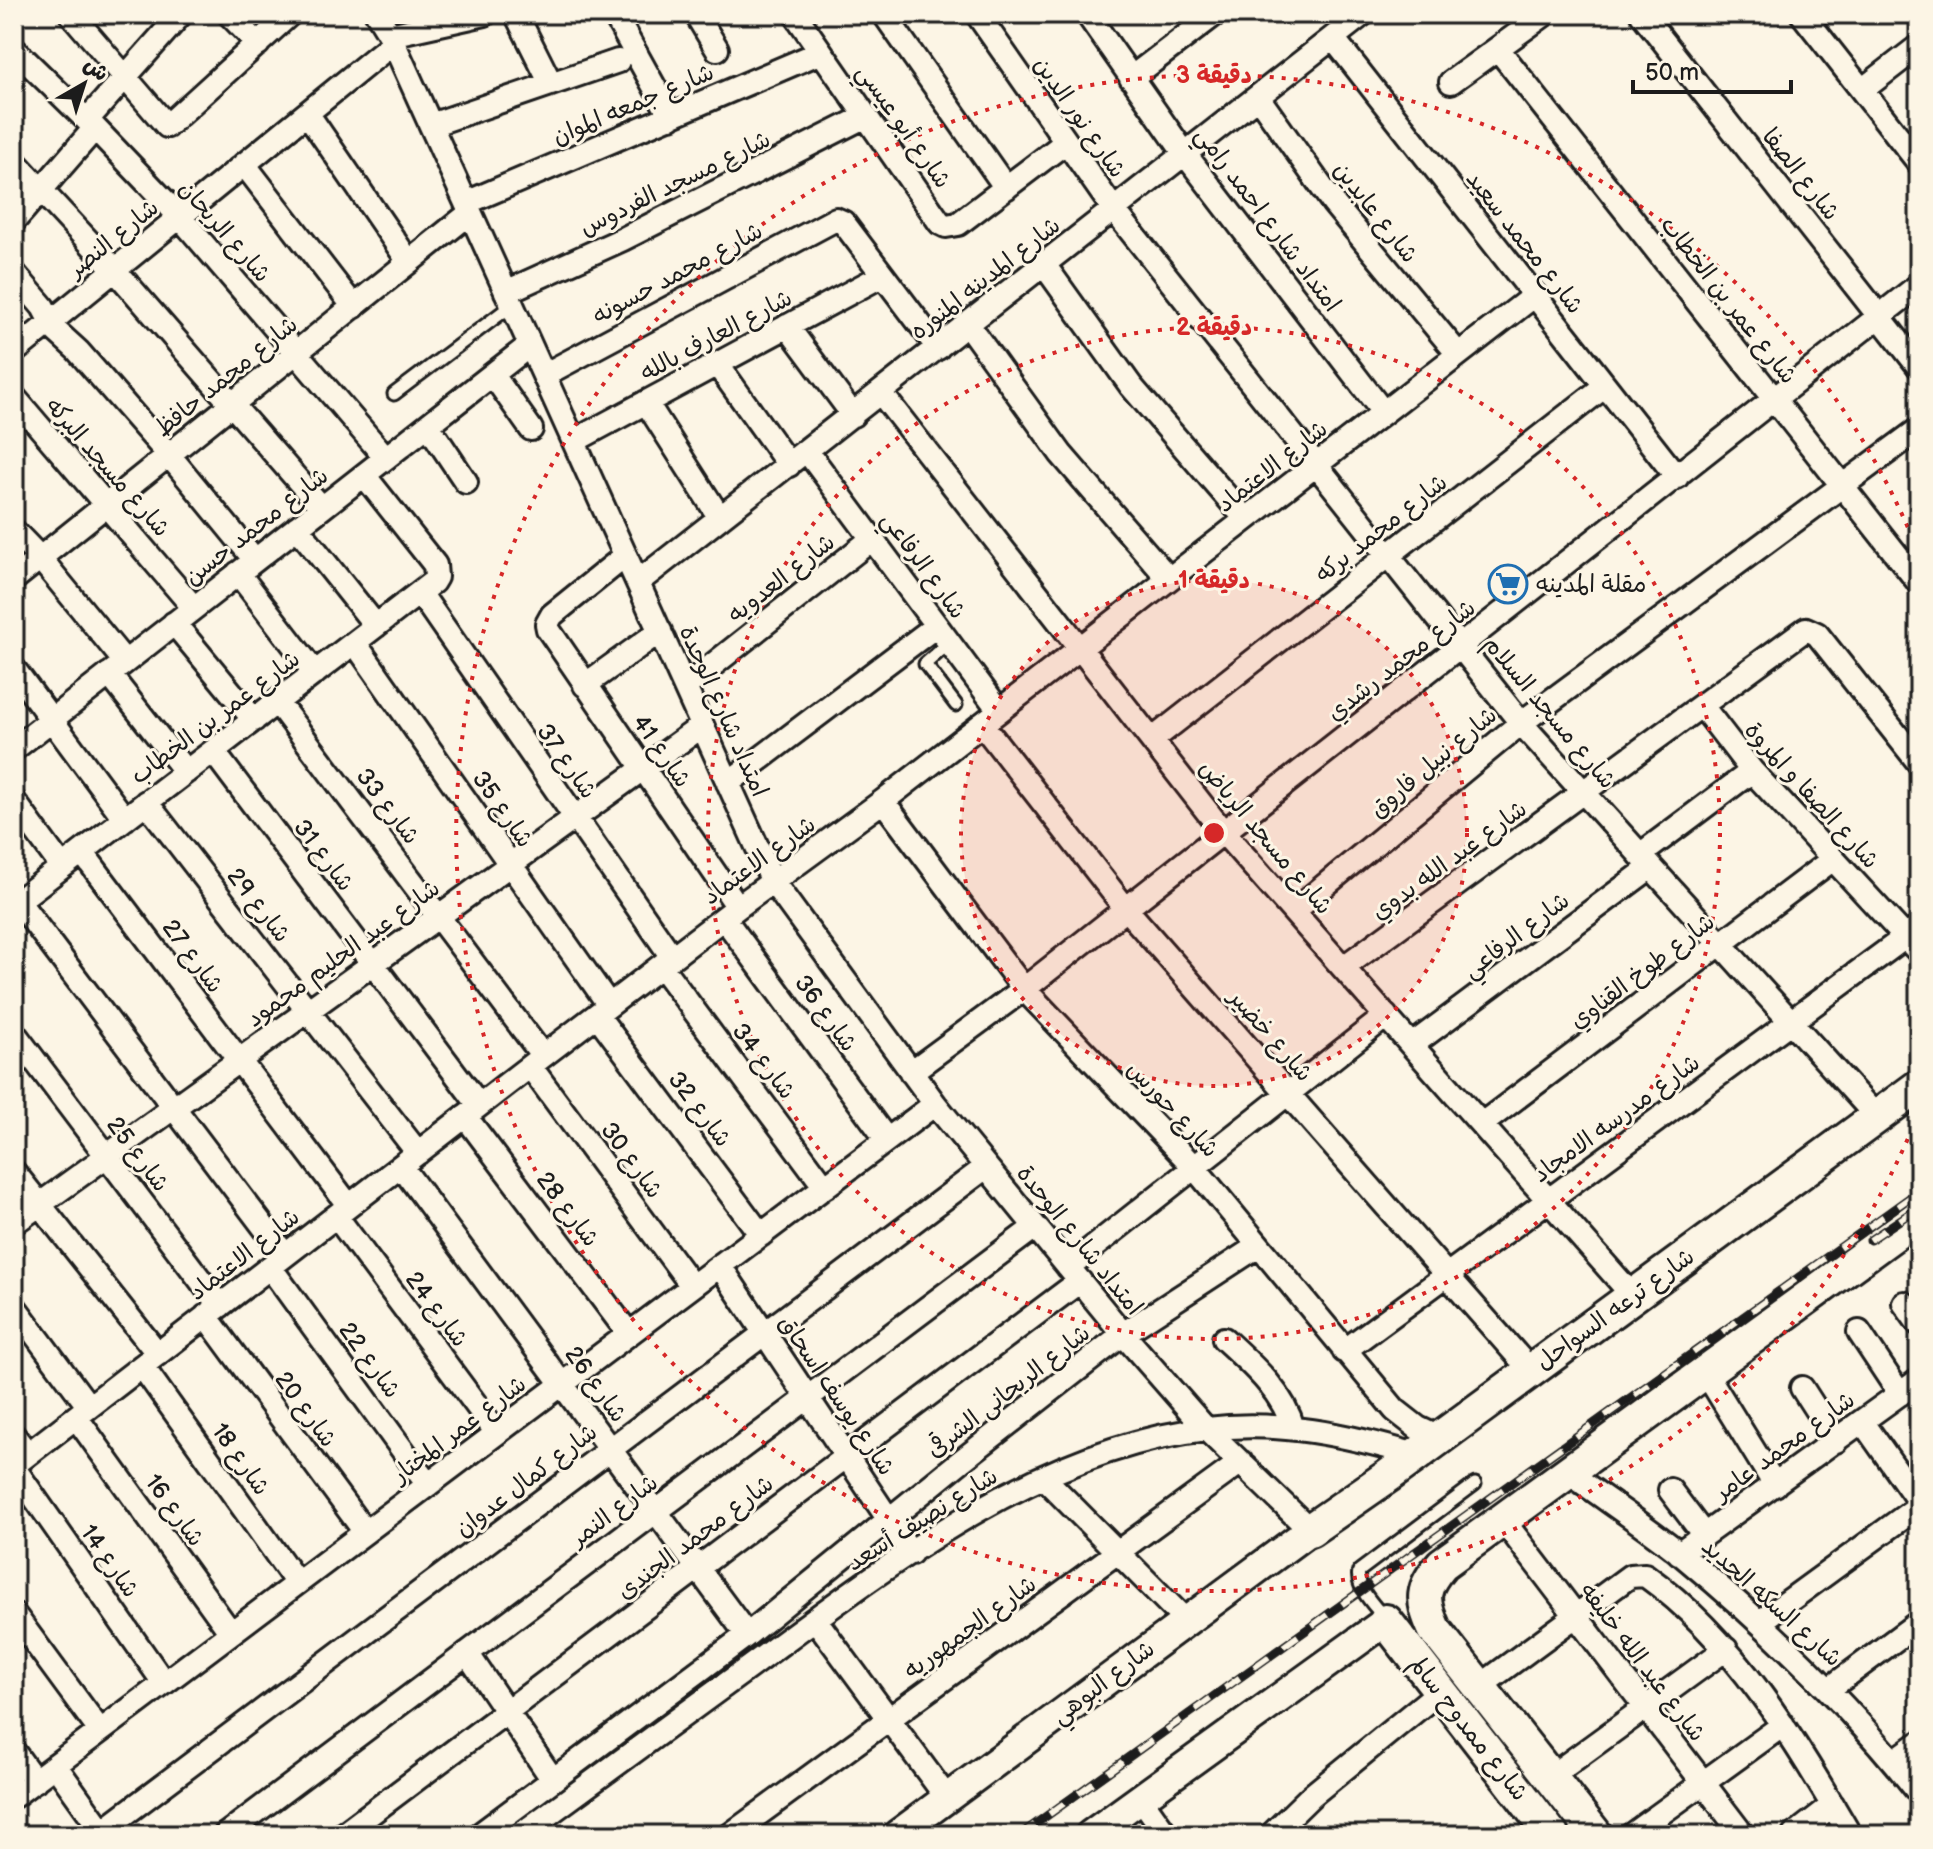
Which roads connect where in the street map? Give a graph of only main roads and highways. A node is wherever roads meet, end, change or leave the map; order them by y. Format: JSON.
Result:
{"nodes":[{"id":1,"x":1919,"y":1086,"type":"edge"},
{"id":2,"x":1919,"y":1216,"type":"edge"},
{"id":3,"x":1310,"y":1530,"type":"road end"},
{"id":4,"x":1386,"y":1621,"type":"road end"},
{"id":5,"x":1552,"y":1835,"type":"edge"},
{"id":6,"x":1596,"y":1835,"type":"edge"}],
"edges":[{"from":1,"to":3,"type":"main road","name":"شارع ترعه السواحل"},
{"from":2,"to":6,"type":"main road","name":"شارع ممدوح سالم"},
{"from":4,"to":5,"type":"main road","name":"شارع ممدوح سالم"}]}
